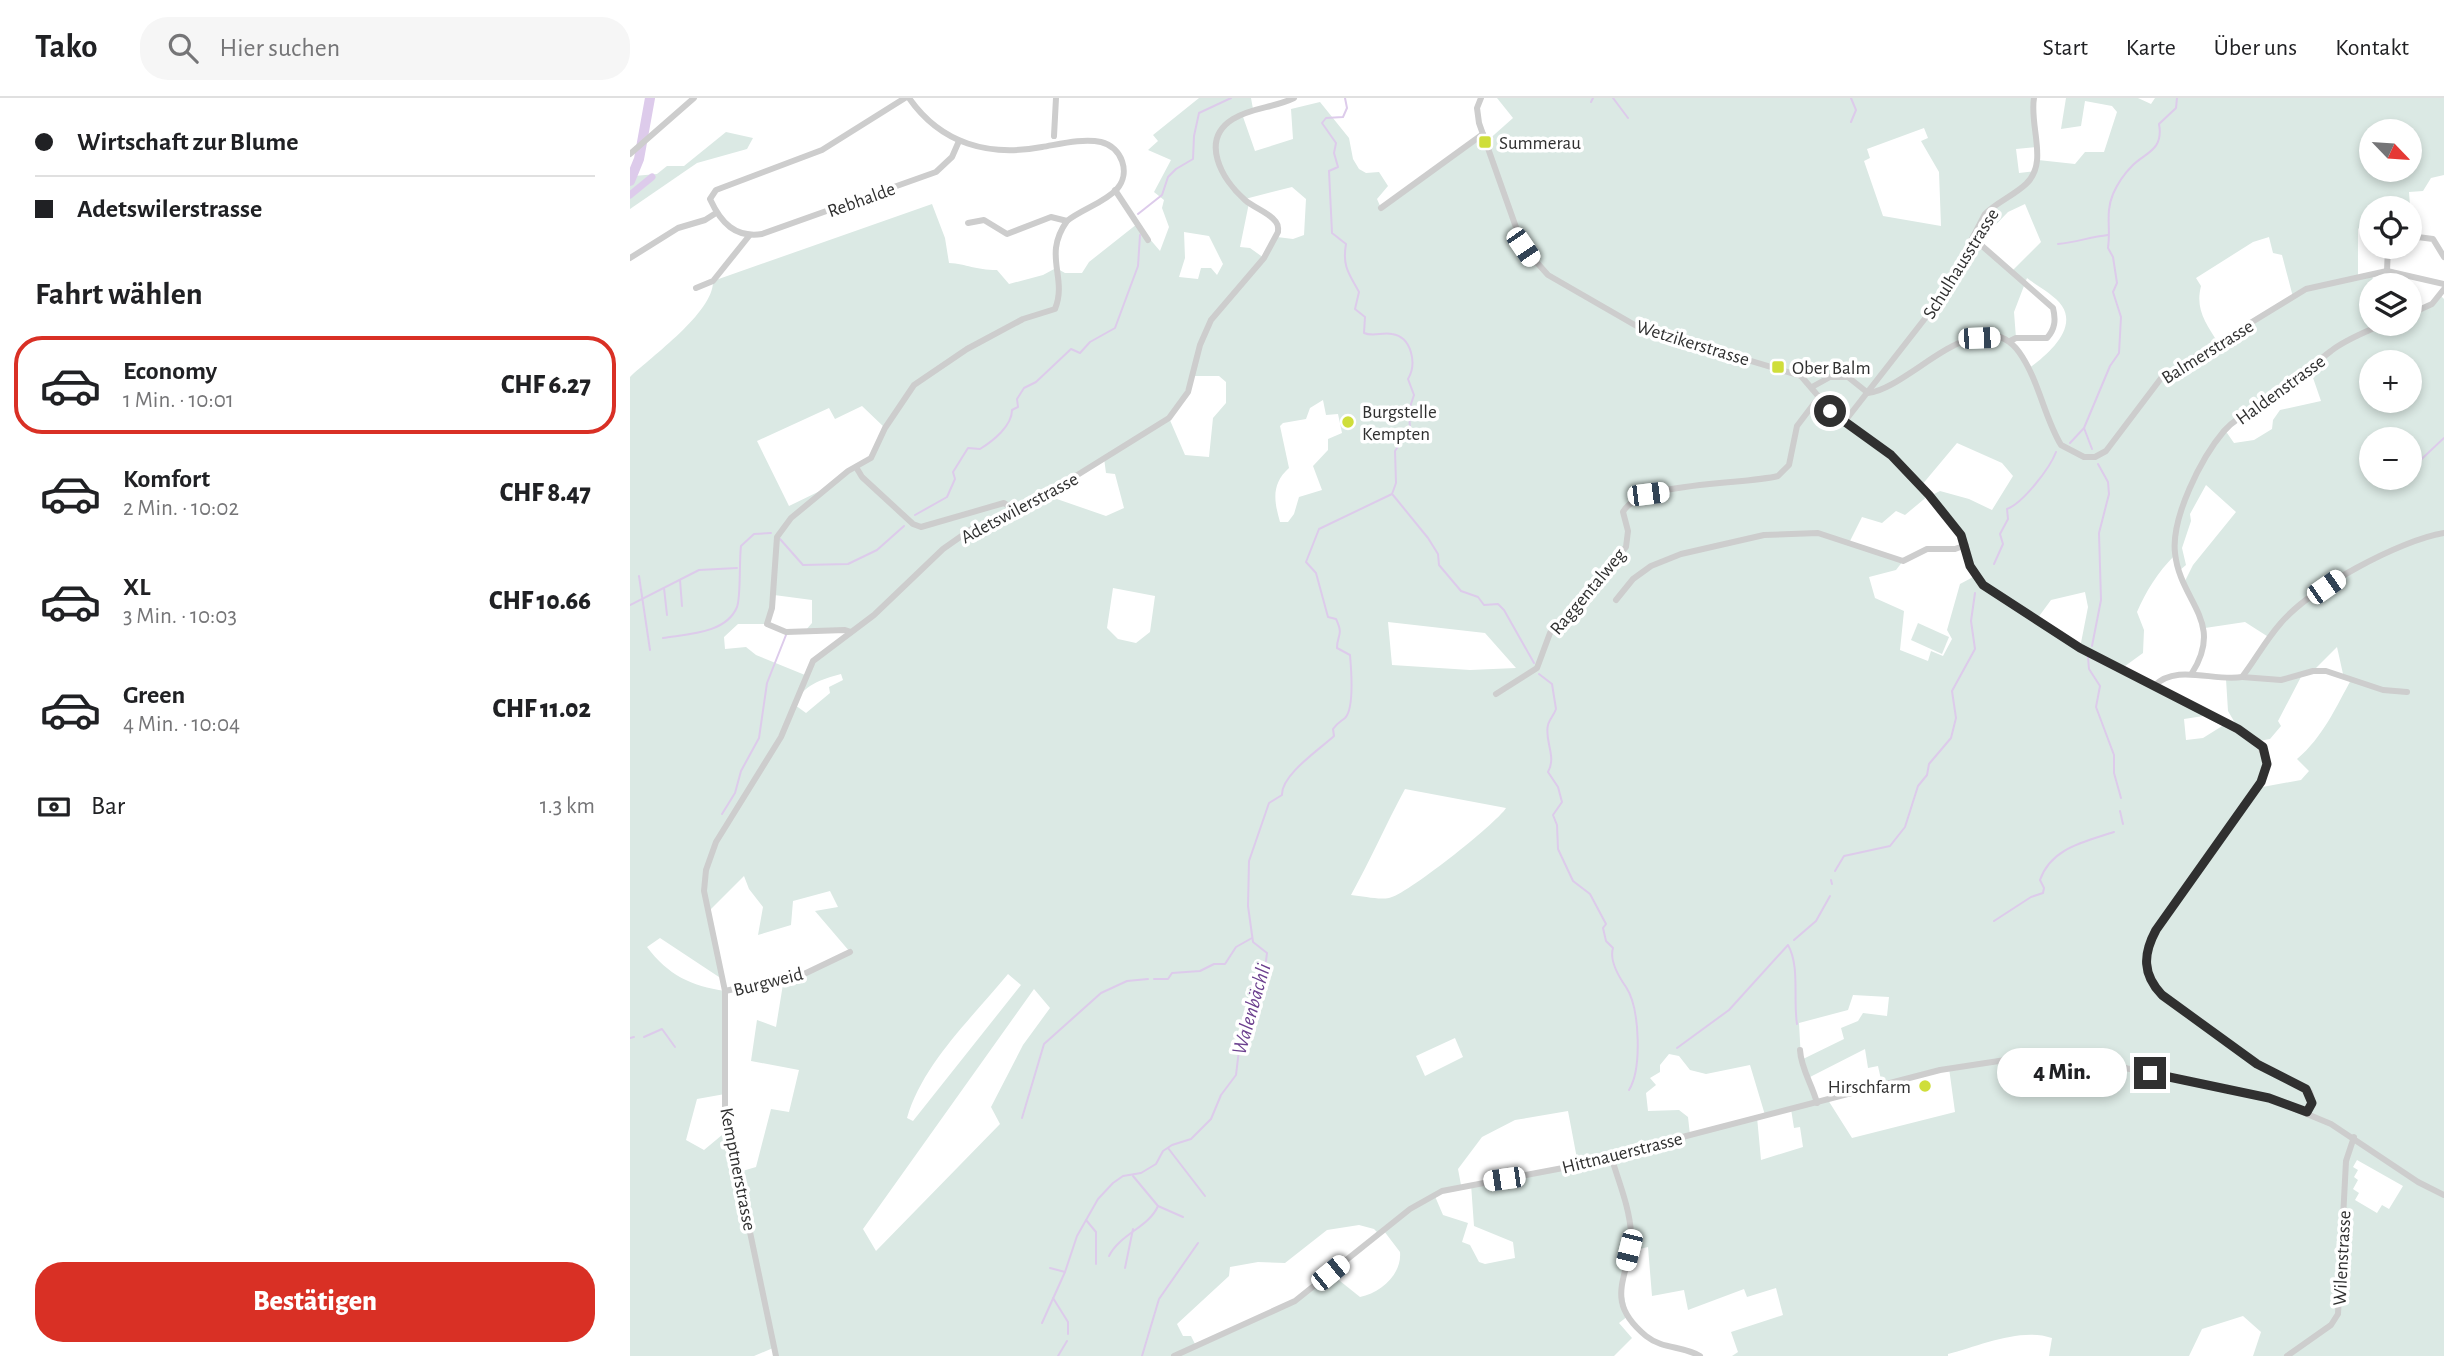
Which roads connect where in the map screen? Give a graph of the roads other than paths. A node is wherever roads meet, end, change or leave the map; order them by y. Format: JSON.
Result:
{"nodes":[{"id":1,"x":694,"y":98,"type":"edge"},
{"id":2,"x":907,"y":98,"type":"edge"},
{"id":3,"x":1056,"y":98,"type":"edge"},
{"id":4,"x":1294,"y":98,"type":"edge"},
{"id":5,"x":1481,"y":98,"type":"edge"},
{"id":6,"x":2034,"y":98,"type":"edge"},
{"id":7,"x":1483,"y":134,"type":"junction"},
{"id":8,"x":1055,"y":136,"type":"dead end"},
{"id":9,"x":959,"y":141,"type":"junction"},
{"id":10,"x":630,"y":154,"type":"edge"},
{"id":11,"x":1115,"y":190,"type":"junction"},
{"id":12,"x":1381,"y":208,"type":"dead end"},
{"id":13,"x":716,"y":213,"type":"junction"},
{"id":14,"x":1067,"y":221,"type":"junction"},
{"id":15,"x":968,"y":223,"type":"dead end"},
{"id":16,"x":749,"y":236,"type":"junction"},
{"id":17,"x":1973,"y":238,"type":"junction"},
{"id":18,"x":2422,"y":238,"type":"edge"},
{"id":19,"x":1148,"y":240,"type":"dead end"},
{"id":20,"x":2444,"y":257,"type":"edge"},
{"id":21,"x":630,"y":258,"type":"edge"},
{"id":22,"x":2388,"y":259,"type":"edge"},
{"id":23,"x":2387,"y":271,"type":"junction"},
{"id":24,"x":2444,"y":286,"type":"edge"},
{"id":25,"x":696,"y":288,"type":"dead end"},
{"id":26,"x":2422,"y":309,"type":"edge"},
{"id":27,"x":2359,"y":336,"type":"edge"},
{"id":28,"x":2010,"y":341,"type":"junction"},
{"id":29,"x":1812,"y":387,"type":"junction"},
{"id":30,"x":1868,"y":393,"type":"junction"},
{"id":31,"x":1819,"y":397,"type":"junction"},
{"id":32,"x":1845,"y":421,"type":"junction"},
{"id":33,"x":856,"y":467,"type":"junction"},
{"id":34,"x":1012,"y":508,"type":"junction"},
{"id":35,"x":2444,"y":533,"type":"edge"},
{"id":36,"x":1966,"y":545,"type":"junction"},
{"id":37,"x":1616,"y":600,"type":"dead end"},
{"id":38,"x":851,"y":632,"type":"junction"},
{"id":39,"x":2192,"y":673,"type":"junction"},
{"id":40,"x":2242,"y":677,"type":"junction"},
{"id":41,"x":2154,"y":687,"type":"junction"},
{"id":42,"x":2407,"y":692,"type":"dead end"},
{"id":43,"x":1496,"y":694,"type":"dead end"},
{"id":44,"x":850,"y":952,"type":"dead end"},
{"id":45,"x":722,"y":979,"type":"joint"},
{"id":46,"x":725,"y":991,"type":"junction"},
{"id":47,"x":1800,"y":1050,"type":"dead end"},
{"id":48,"x":1817,"y":1102,"type":"junction"},
{"id":49,"x":2307,"y":1112,"type":"junction"},
{"id":50,"x":2354,"y":1137,"type":"junction"},
{"id":51,"x":1611,"y":1156,"type":"junction"},
{"id":52,"x":2444,"y":1195,"type":"edge"},
{"id":53,"x":776,"y":1356,"type":"edge"},
{"id":54,"x":1174,"y":1356,"type":"edge"},
{"id":55,"x":1700,"y":1356,"type":"edge"},
{"id":56,"x":2287,"y":1356,"type":"edge"}],
"edges":[{"from":1,"to":10,"type":"street"},
{"from":2,"to":9,"type":"street"},
{"from":2,"to":13,"type":"street"},
{"from":3,"to":8,"type":"street"},
{"from":4,"to":34,"type":"street","name":"Adetswilerstrasse"},
{"from":5,"to":7,"type":"street"},
{"from":6,"to":17,"type":"street","name":"Schulhausstrasse"},
{"from":7,"to":12,"type":"street"},
{"from":7,"to":29,"type":"street","name":"Wetzikerstrasse"},
{"from":9,"to":11,"type":"street"},
{"from":9,"to":16,"type":"street","name":"Rebhalde"},
{"from":11,"to":14,"type":"street"},
{"from":11,"to":19,"type":"street"},
{"from":13,"to":16,"type":"street"},
{"from":13,"to":21,"type":"street"},
{"from":14,"to":15,"type":"street"},
{"from":14,"to":33,"type":"street"},
{"from":16,"to":25,"type":"street"},
{"from":17,"to":28,"type":"street"},
{"from":17,"to":30,"type":"street","name":"Schulhausstrasse"},
{"from":18,"to":20,"type":"street"},
{"from":22,"to":23,"type":"street"},
{"from":23,"to":24,"type":"street","name":"Balmerstrasse"},
{"from":23,"to":28,"type":"street","name":"Balmerstrasse"},
{"from":24,"to":26,"type":"street"},
{"from":27,"to":39,"type":"street","name":"Haldenstrasse"},
{"from":28,"to":30,"type":"street"},
{"from":29,"to":30,"type":"street"},
{"from":29,"to":31,"type":"street","name":"Wetzikerstrasse"},
{"from":30,"to":32,"type":"street","name":"Schulhausstrasse"},
{"from":31,"to":32,"type":"street","name":"Wetzikerstrasse"},
{"from":31,"to":43,"type":"street","name":"Raggentalweg"},
{"from":32,"to":36,"type":"street","name":"Wetzikerstrasse"},
{"from":33,"to":34,"type":"street"},
{"from":33,"to":38,"type":"street"},
{"from":34,"to":38,"type":"street","name":"Adetswilerstrasse"},
{"from":35,"to":40,"type":"street"},
{"from":36,"to":37,"type":"street"},
{"from":36,"to":41,"type":"street","name":"Wetzikerstrasse"},
{"from":38,"to":45,"type":"street","name":"Adetswilerstrasse"},
{"from":39,"to":40,"type":"street"},
{"from":39,"to":41,"type":"street"},
{"from":40,"to":42,"type":"street"},
{"from":41,"to":49,"type":"street","name":"Wetzikerstrasse"},
{"from":44,"to":46,"type":"street","name":"Burgweid"},
{"from":45,"to":46,"type":"street","name":"Kemptnerstrasse"},
{"from":46,"to":53,"type":"street","name":"Kemptnerstrasse"},
{"from":47,"to":48,"type":"street"},
{"from":48,"to":49,"type":"street","name":"Hittnauerstrasse"},
{"from":48,"to":51,"type":"street","name":"Hittnauerstrasse"},
{"from":49,"to":50,"type":"street"},
{"from":50,"to":52,"type":"street"},
{"from":50,"to":56,"type":"street","name":"Wilenstrasse"},
{"from":51,"to":54,"type":"street","name":"Hittnauerstrasse"},
{"from":51,"to":55,"type":"street"}]}
